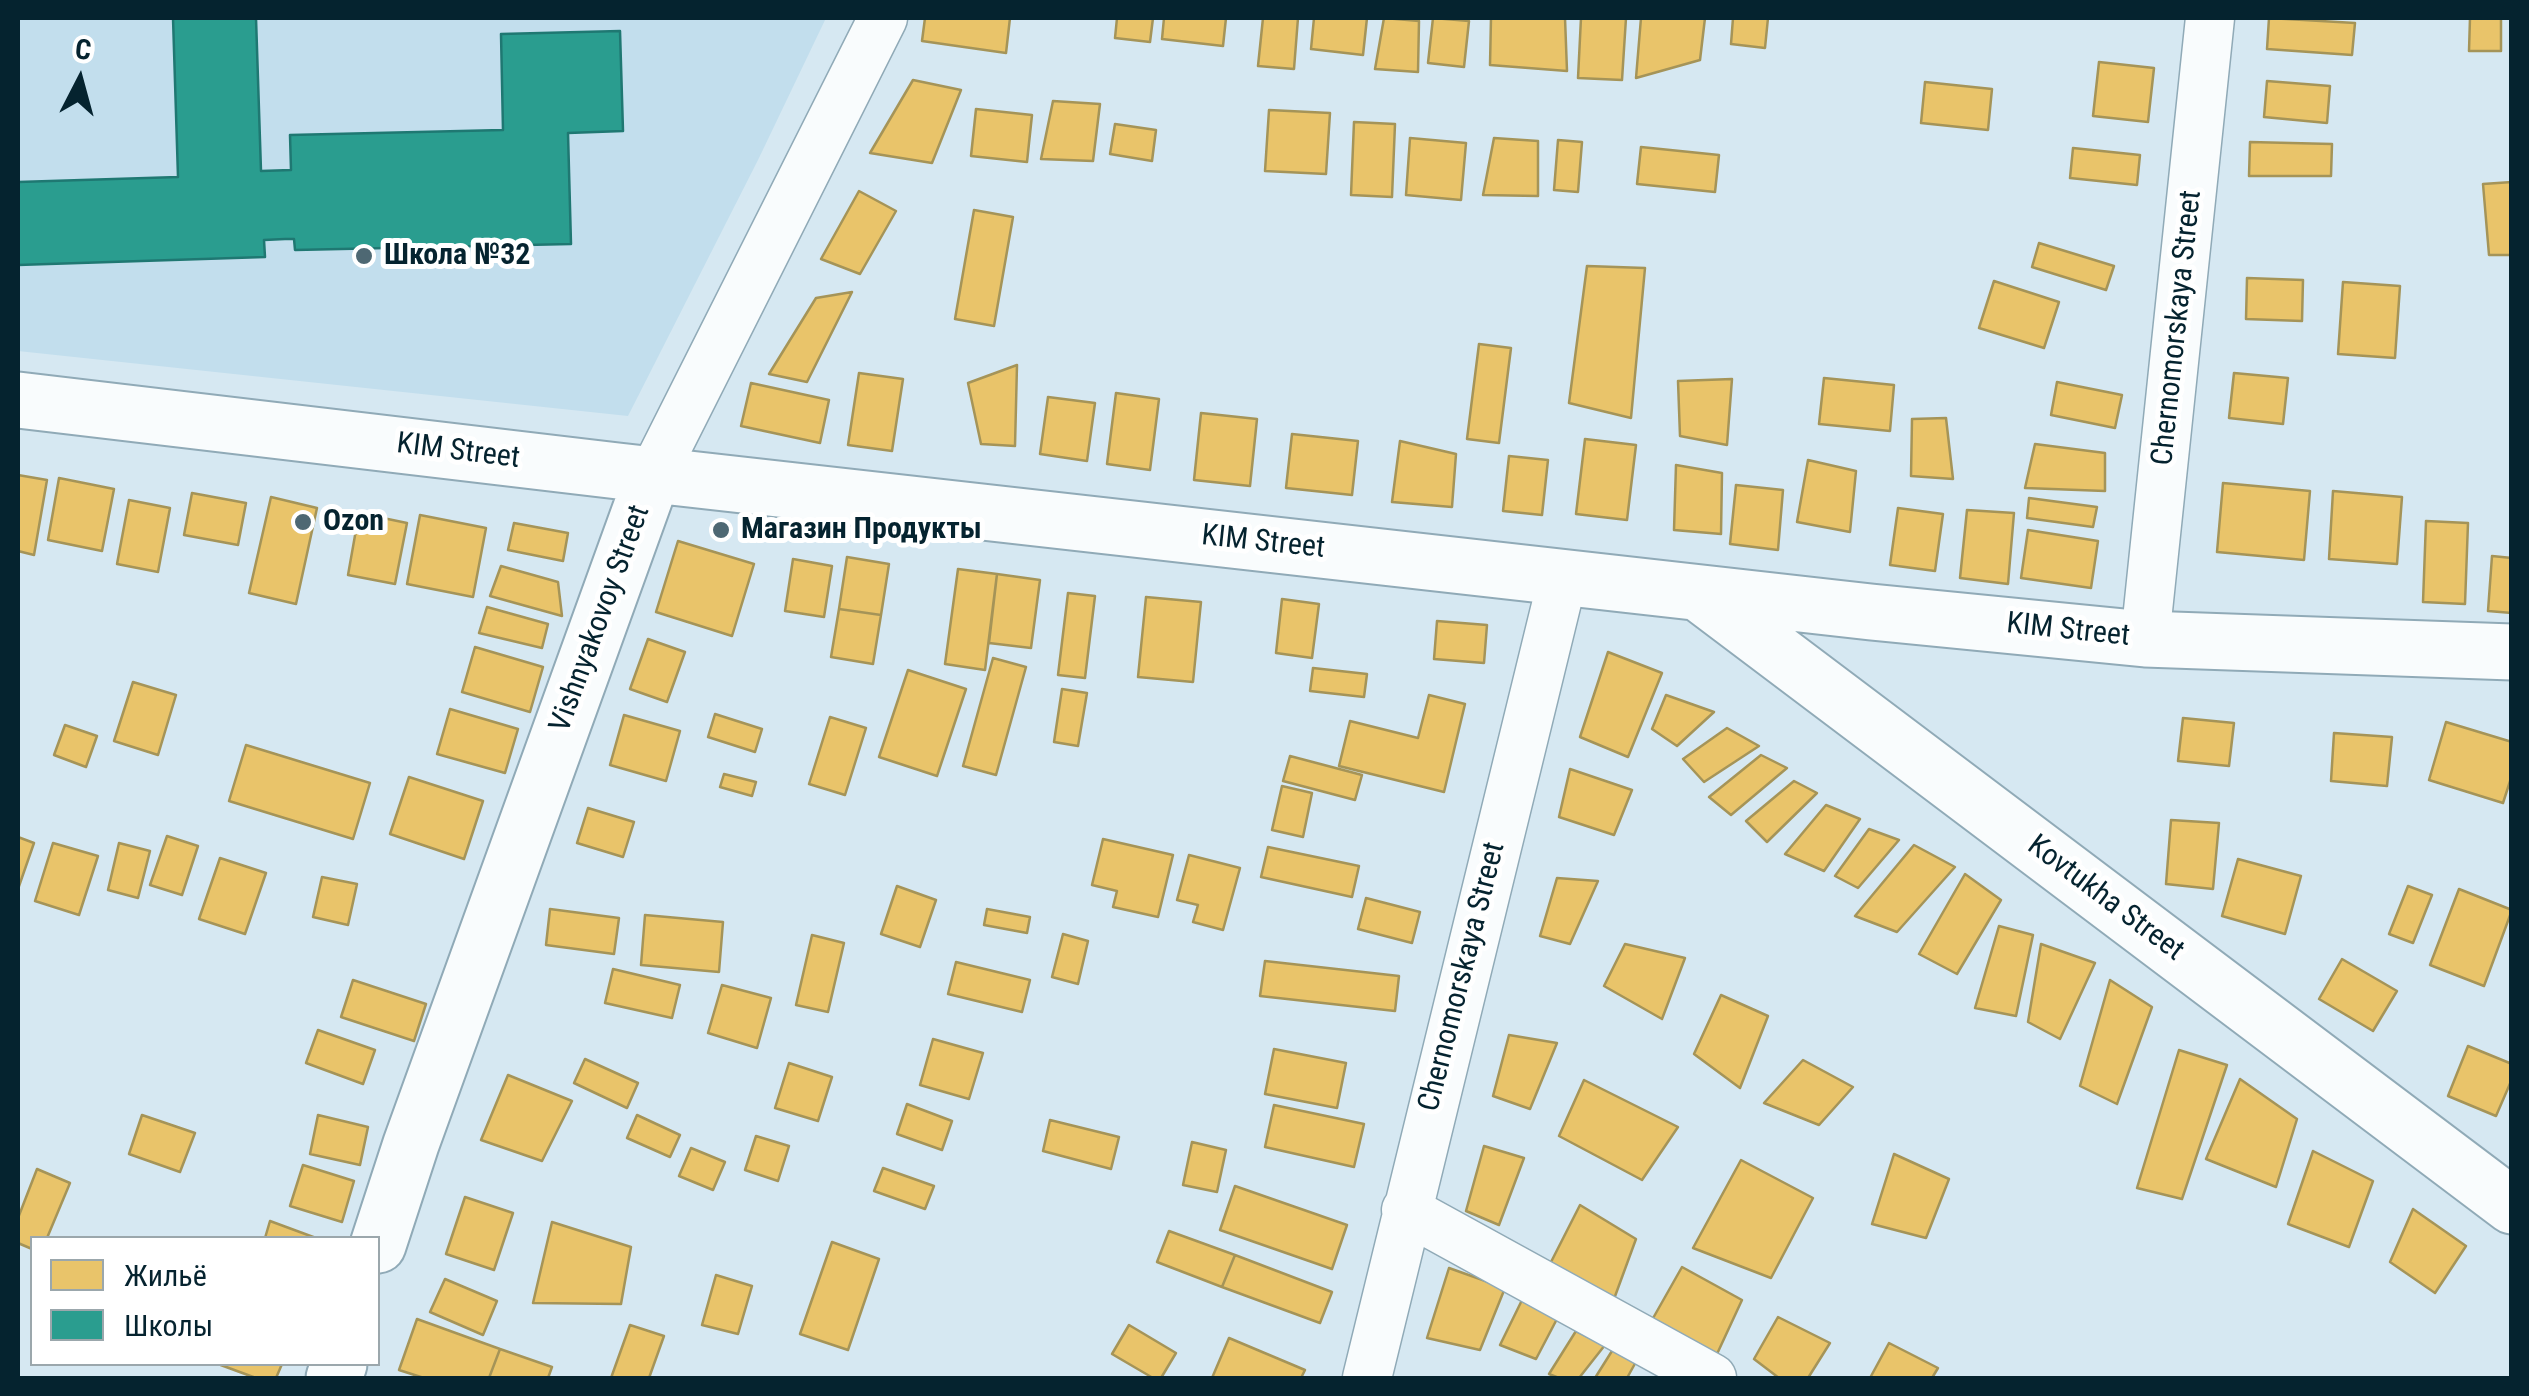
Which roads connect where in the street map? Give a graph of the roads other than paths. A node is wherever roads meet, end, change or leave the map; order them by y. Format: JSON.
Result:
{"nodes":[{"id":1,"x":884,"y":18,"type":"edge"},
{"id":2,"x":2210,"y":18,"type":"edge"},
{"id":3,"x":18,"y":400,"type":"edge"},
{"id":4,"x":653,"y":475,"type":"junction"},
{"id":5,"x":1563,"y":577,"type":"junction"},
{"id":6,"x":1698,"y":592,"type":"junction"},
{"id":7,"x":2145,"y":639,"type":"junction"},
{"id":8,"x":2512,"y":652,"type":"edge"},
{"id":9,"x":2512,"y":1206,"type":"edge"},
{"id":10,"x":1406,"y":1210,"type":"junction"},
{"id":11,"x":380,"y":1239,"type":"edge"},
{"id":12,"x":1367,"y":1378,"type":"edge"},
{"id":13,"x":1712,"y":1378,"type":"edge"}],
"edges":[{"from":1,"to":4,"type":"street","name":"Vishnyakovoy Street"},
{"from":2,"to":7,"type":"street","name":"Chernomorskaya Street"},
{"from":3,"to":4,"type":"street","name":"KIM Street"},
{"from":4,"to":5,"type":"street","name":"KIM Street"},
{"from":4,"to":11,"type":"street","name":"Vishnyakovoy Street"},
{"from":5,"to":6,"type":"street","name":"KIM Street"},
{"from":5,"to":10,"type":"street","name":"Chernomorskaya Street"},
{"from":6,"to":7,"type":"street","name":"KIM Street"},
{"from":6,"to":9,"type":"street","name":"Kovtukha Street"},
{"from":7,"to":8,"type":"street","name":"KIM Street"},
{"from":10,"to":12,"type":"street","name":"Chernomorskaya Street"},
{"from":10,"to":13,"type":"street"}]}
